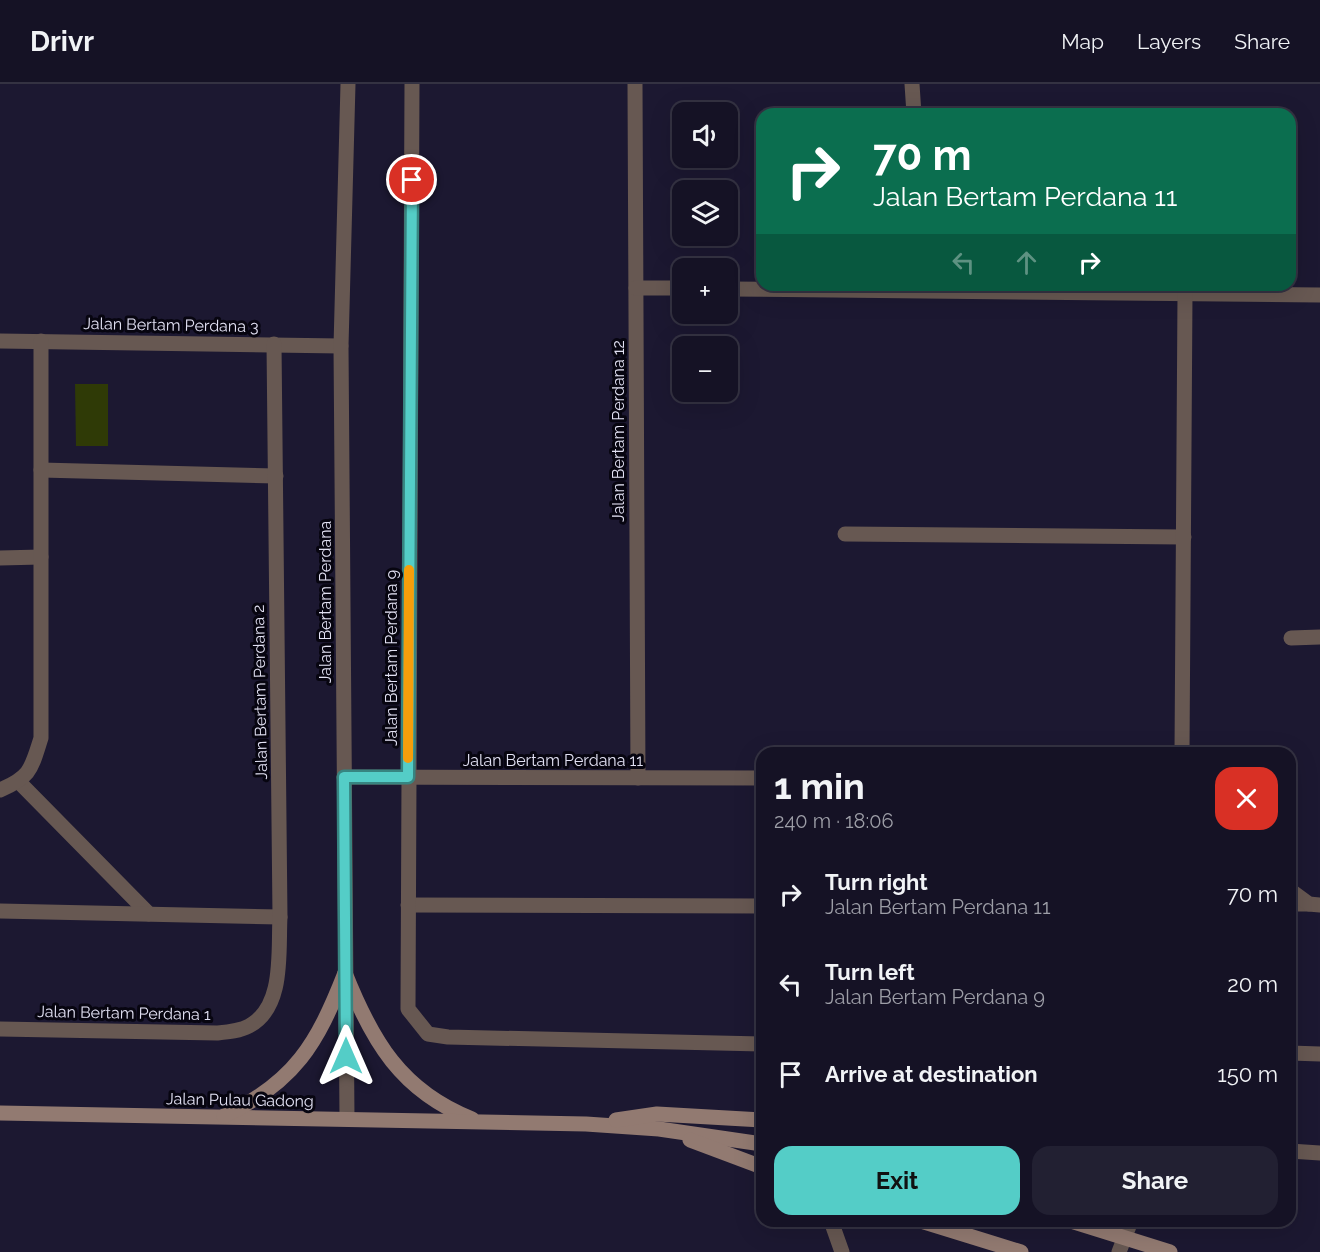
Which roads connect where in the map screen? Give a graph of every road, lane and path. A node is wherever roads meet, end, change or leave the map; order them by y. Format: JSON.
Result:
{"nodes":[{"id":1,"x":348,"y":84,"type":"edge"},
{"id":2,"x":412,"y":84,"type":"edge"},
{"id":3,"x":635,"y":84,"type":"edge"},
{"id":4,"x":912,"y":84,"type":"edge"},
{"id":5,"x":914,"y":108,"type":"edge"},
{"id":6,"x":636,"y":288,"type":"junction"},
{"id":7,"x":672,"y":288,"type":"edge"},
{"id":8,"x":738,"y":289,"type":"edge"},
{"id":9,"x":756,"y":289,"type":"edge"},
{"id":10,"x":1100,"y":291,"type":"edge"},
{"id":11,"x":1185,"y":294,"type":"junction"},
{"id":12,"x":1320,"y":295,"type":"edge"},
{"id":13,"x":0,"y":341,"type":"edge"},
{"id":14,"x":41,"y":341,"type":"junction"},
{"id":15,"x":274,"y":344,"type":"junction"},
{"id":16,"x":341,"y":346,"type":"junction"},
{"id":17,"x":41,"y":470,"type":"junction"},
{"id":18,"x":276,"y":476,"type":"junction"},
{"id":19,"x":845,"y":534,"type":"dead end"},
{"id":20,"x":1184,"y":537,"type":"junction"},
{"id":21,"x":41,"y":557,"type":"junction"},
{"id":22,"x":0,"y":558,"type":"edge"},
{"id":23,"x":1320,"y":637,"type":"edge"},
{"id":24,"x":1291,"y":638,"type":"dead end"},
{"id":25,"x":1182,"y":747,"type":"edge"},
{"id":26,"x":344,"y":777,"type":"junction"},
{"id":27,"x":408,"y":777,"type":"junction"},
{"id":28,"x":638,"y":778,"type":"junction"},
{"id":29,"x":756,"y":778,"type":"edge"},
{"id":30,"x":19,"y":782,"type":"junction"},
{"id":31,"x":0,"y":790,"type":"edge"},
{"id":32,"x":1296,"y":893,"type":"edge"},
{"id":33,"x":1296,"y":904,"type":"edge"},
{"id":34,"x":1315,"y":904,"type":"edge"},
{"id":35,"x":408,"y":905,"type":"junction"},
{"id":36,"x":756,"y":906,"type":"edge"},
{"id":37,"x":0,"y":911,"type":"edge"},
{"id":38,"x":149,"y":914,"type":"junction"},
{"id":39,"x":280,"y":917,"type":"junction"},
{"id":40,"x":345,"y":973,"type":"junction"},
{"id":41,"x":247,"y":1027,"type":"joint"},
{"id":42,"x":0,"y":1029,"type":"edge"},
{"id":43,"x":756,"y":1044,"type":"edge"},
{"id":44,"x":1296,"y":1053,"type":"edge"},
{"id":45,"x":1320,"y":1053,"type":"edge"},
{"id":46,"x":0,"y":1113,"type":"edge"},
{"id":47,"x":220,"y":1118,"type":"junction"},
{"id":48,"x":347,"y":1119,"type":"junction"},
{"id":49,"x":756,"y":1120,"type":"edge"},
{"id":50,"x":481,"y":1122,"type":"junction"},
{"id":51,"x":586,"y":1124,"type":"junction"},
{"id":52,"x":659,"y":1129,"type":"junction"},
{"id":53,"x":756,"y":1143,"type":"edge"},
{"id":54,"x":1296,"y":1151,"type":"edge"},
{"id":55,"x":1320,"y":1153,"type":"edge"},
{"id":56,"x":756,"y":1165,"type":"edge"},
{"id":57,"x":833,"y":1227,"type":"edge"},
{"id":58,"x":940,"y":1227,"type":"edge"},
{"id":59,"x":1084,"y":1227,"type":"edge"},
{"id":60,"x":1129,"y":1227,"type":"edge"},
{"id":61,"x":1122,"y":1245,"type":"edge"},
{"id":62,"x":842,"y":1252,"type":"edge"},
{"id":63,"x":1021,"y":1252,"type":"edge"},
{"id":64,"x":1170,"y":1252,"type":"edge"}],
"edges":[{"from":1,"to":16,"type":"street","name":"Jalan Bertam Perdana"},
{"from":2,"to":27,"type":"street","name":"Jalan Bertam Perdana 9"},
{"from":3,"to":6,"type":"street","name":"Jalan Bertam Perdana 12"},
{"from":4,"to":5,"type":"street"},
{"from":6,"to":7,"type":"street"},
{"from":6,"to":28,"type":"street","name":"Jalan Bertam Perdana 12"},
{"from":8,"to":9,"type":"street"},
{"from":10,"to":11,"type":"street"},
{"from":11,"to":12,"type":"street"},
{"from":11,"to":20,"type":"street"},
{"from":13,"to":14,"type":"street","name":"Jalan Bertam Perdana 3"},
{"from":14,"to":15,"type":"street","name":"Jalan Bertam Perdana 3"},
{"from":14,"to":17,"type":"street"},
{"from":15,"to":16,"type":"street","name":"Jalan Bertam Perdana 3"},
{"from":15,"to":18,"type":"street","name":"Jalan Bertam Perdana 2"},
{"from":16,"to":26,"type":"street","name":"Jalan Bertam Perdana"},
{"from":17,"to":18,"type":"street"},
{"from":17,"to":21,"type":"street"},
{"from":18,"to":39,"type":"street","name":"Jalan Bertam Perdana 2"},
{"from":19,"to":20,"type":"street"},
{"from":20,"to":25,"type":"street"},
{"from":21,"to":22,"type":"street"},
{"from":21,"to":30,"type":"street"},
{"from":23,"to":24,"type":"street"},
{"from":26,"to":27,"type":"street","name":"Jalan Bertam Perdana 11"},
{"from":26,"to":40,"type":"street","name":"Jalan Bertam Perdana"},
{"from":27,"to":28,"type":"street","name":"Jalan Bertam Perdana 11"},
{"from":27,"to":35,"type":"street","name":"Jalan Bertam Perdana 9"},
{"from":28,"to":29,"type":"street","name":"Jalan Bertam Perdana 11"},
{"from":30,"to":31,"type":"street"},
{"from":30,"to":38,"type":"street"},
{"from":32,"to":34,"type":"street"},
{"from":33,"to":34,"type":"street"},
{"from":35,"to":36,"type":"street"},
{"from":35,"to":43,"type":"street","name":"Jalan Bertam Perdana 9"},
{"from":37,"to":38,"type":"street"},
{"from":38,"to":39,"type":"street"},
{"from":39,"to":41,"type":"street","name":"Jalan Bertam Perdana 2"},
{"from":40,"to":47,"type":"main road"},
{"from":40,"to":48,"type":"street","name":"Jalan Bertam Perdana"},
{"from":40,"to":50,"type":"main road"},
{"from":41,"to":42,"type":"street","name":"Jalan Bertam Perdana 1"},
{"from":44,"to":45,"type":"street"},
{"from":46,"to":47,"type":"main road","name":"Jalan Pulau Gadong"},
{"from":47,"to":48,"type":"main road","name":"Jalan Pulau Gadong"},
{"from":48,"to":50,"type":"main road","name":"Jalan Pulau Gadong"},
{"from":49,"to":51,"type":"main road"},
{"from":50,"to":51,"type":"main road","name":"Jalan Pulau Gadong"},
{"from":51,"to":52,"type":"main road","name":"Jalan Pulau Gadong"},
{"from":52,"to":53,"type":"main road","name":"Jalan Pulau Gadong"},
{"from":52,"to":56,"type":"main road","name":"Jalan Pulau Gadong"},
{"from":54,"to":55,"type":"street"},
{"from":57,"to":62,"type":"street"},
{"from":58,"to":63,"type":"main road"},
{"from":59,"to":61,"type":"main road"},
{"from":60,"to":61,"type":"street"},
{"from":61,"to":64,"type":"main road"}]}
